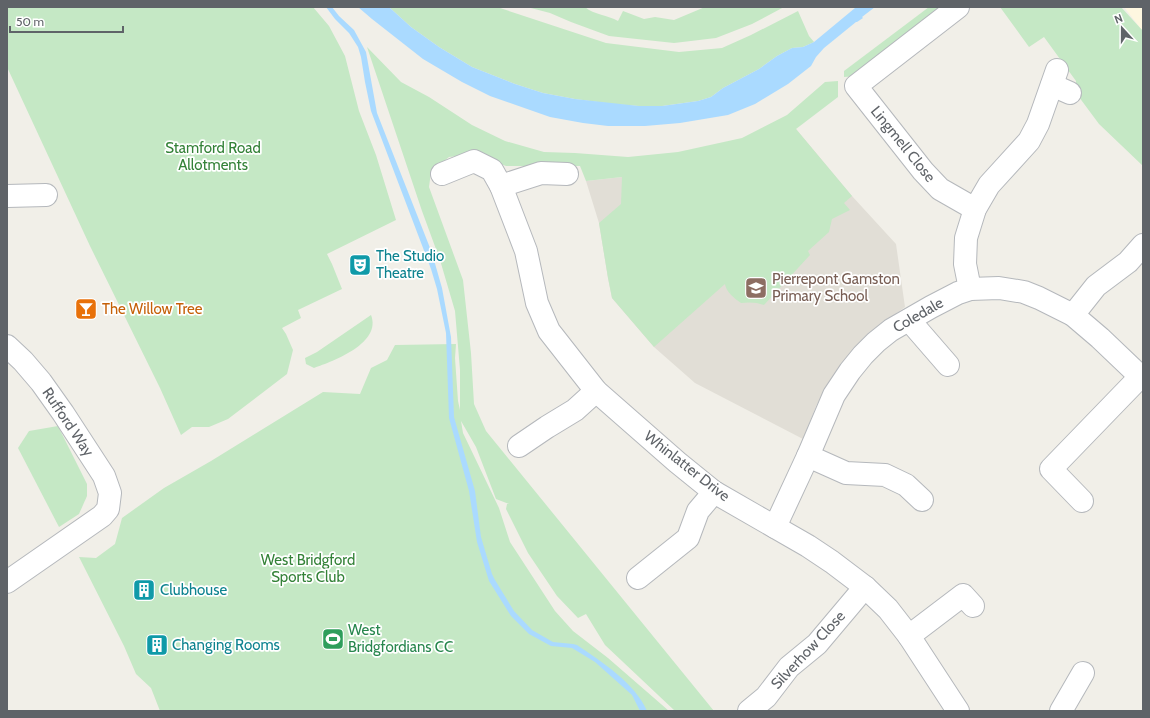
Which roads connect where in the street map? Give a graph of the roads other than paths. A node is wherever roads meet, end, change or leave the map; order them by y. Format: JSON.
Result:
{"nodes":[{"id":1,"x":958,"y":7,"type":"edge"},
{"id":2,"x":1060,"y":83,"type":"dead end"},
{"id":3,"x":442,"y":174,"type":"dead end"},
{"id":4,"x":567,"y":174,"type":"dead end"},
{"id":5,"x":501,"y":186,"type":"junction"},
{"id":6,"x":46,"y":195,"type":"dead end"},
{"id":7,"x":7,"y":196,"type":"edge"},
{"id":8,"x":975,"y":209,"type":"junction"},
{"id":9,"x":1143,"y":245,"type":"edge"},
{"id":10,"x":970,"y":289,"type":"junction"},
{"id":11,"x":1073,"y":315,"type":"junction"},
{"id":12,"x":909,"y":320,"type":"junction"},
{"id":13,"x":7,"y":346,"type":"edge"},
{"id":14,"x":948,"y":365,"type":"dead end"},
{"id":15,"x":1142,"y":378,"type":"edge"},
{"id":16,"x":596,"y":391,"type":"junction"},
{"id":17,"x":519,"y":446,"type":"dead end"},
{"id":18,"x":808,"y":456,"type":"junction"},
{"id":19,"x":714,"y":492,"type":"junction"},
{"id":20,"x":922,"y":500,"type":"dead end"},
{"id":21,"x":1082,"y":501,"type":"dead end"},
{"id":22,"x":775,"y":526,"type":"junction"},
{"id":23,"x":638,"y":578,"type":"dead end"},
{"id":24,"x":7,"y":582,"type":"edge"},
{"id":25,"x":865,"y":587,"type":"junction"},
{"id":26,"x":973,"y":606,"type":"dead end"},
{"id":27,"x":909,"y":636,"type":"junction"},
{"id":28,"x":1083,"y":673,"type":"dead end"},
{"id":29,"x":749,"y":711,"type":"edge"},
{"id":30,"x":958,"y":711,"type":"edge"},
{"id":31,"x":1061,"y":711,"type":"edge"}],
"edges":[{"from":1,"to":8,"type":"street","name":"Lingmell Close"},
{"from":2,"to":8,"type":"street"},
{"from":3,"to":5,"type":"street","name":"Whinlatter Drive"},
{"from":4,"to":5,"type":"street"},
{"from":5,"to":16,"type":"street","name":"Whinlatter Drive"},
{"from":6,"to":7,"type":"street"},
{"from":8,"to":10,"type":"street"},
{"from":9,"to":11,"type":"street"},
{"from":10,"to":11,"type":"street","name":"Coledale"},
{"from":10,"to":12,"type":"street","name":"Coledale"},
{"from":11,"to":15,"type":"street","name":"Coledale"},
{"from":12,"to":14,"type":"street"},
{"from":12,"to":18,"type":"street","name":"Coledale"},
{"from":13,"to":24,"type":"street","name":"Rufford Way"},
{"from":15,"to":21,"type":"street"},
{"from":16,"to":17,"type":"street"},
{"from":16,"to":19,"type":"street","name":"Whinlatter Drive"},
{"from":18,"to":20,"type":"street"},
{"from":18,"to":22,"type":"street","name":"Coledale"},
{"from":19,"to":22,"type":"street","name":"Whinlatter Drive"},
{"from":19,"to":23,"type":"street"},
{"from":22,"to":25,"type":"street","name":"Whinlatter Drive"},
{"from":25,"to":27,"type":"street","name":"Whinlatter Drive"},
{"from":25,"to":29,"type":"street","name":"Silverhow Close"},
{"from":26,"to":27,"type":"street"},
{"from":27,"to":30,"type":"street","name":"Whinlatter Drive"},
{"from":28,"to":31,"type":"street"}]}
